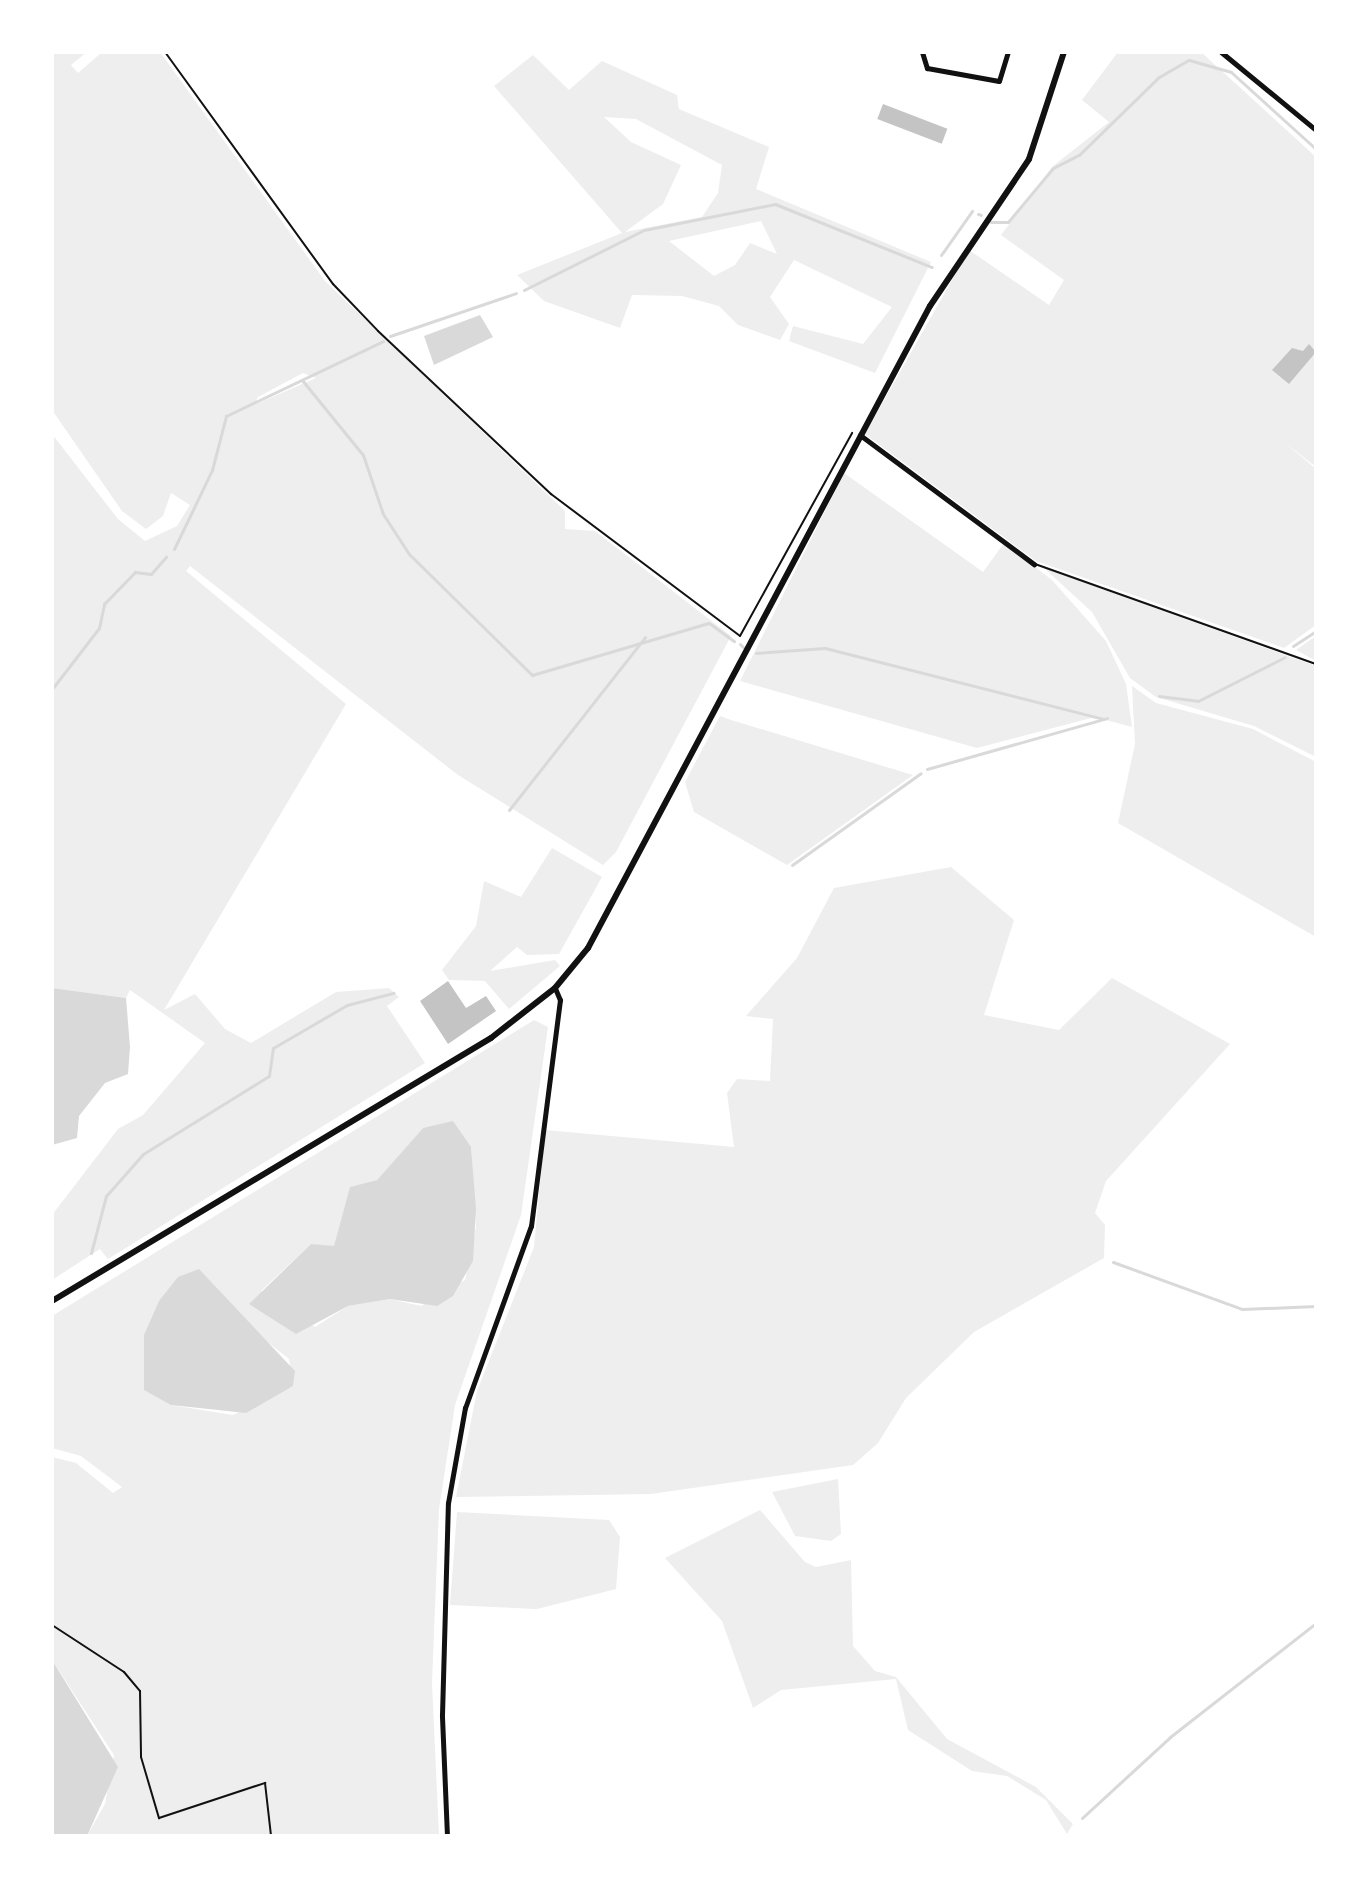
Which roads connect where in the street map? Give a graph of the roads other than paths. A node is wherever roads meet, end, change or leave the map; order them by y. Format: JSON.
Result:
{"nodes":[{"id":1,"x":922,"y":52,"type":"edge"},
{"id":2,"x":1008,"y":52,"type":"edge"},
{"id":3,"x":1064,"y":52,"type":"edge"},
{"id":4,"x":1221,"y":52,"type":"edge"},
{"id":5,"x":1316,"y":130,"type":"edge"},
{"id":6,"x":860,"y":435,"type":"junction"},
{"id":7,"x":1034,"y":564,"type":"joint"},
{"id":8,"x":1316,"y":664,"type":"edge"},
{"id":9,"x":555,"y":988,"type":"junction"},
{"id":10,"x":52,"y":1301,"type":"edge"},
{"id":11,"x":447,"y":1836,"type":"edge"}],
"edges":[{"from":1,"to":2,"type":"street"},
{"from":3,"to":6,"type":"main road"},
{"from":4,"to":5,"type":"street"},
{"from":6,"to":7,"type":"street"},
{"from":6,"to":9,"type":"main road"},
{"from":7,"to":8,"type":"lane"},
{"from":9,"to":10,"type":"main road"},
{"from":9,"to":11,"type":"street"}]}
